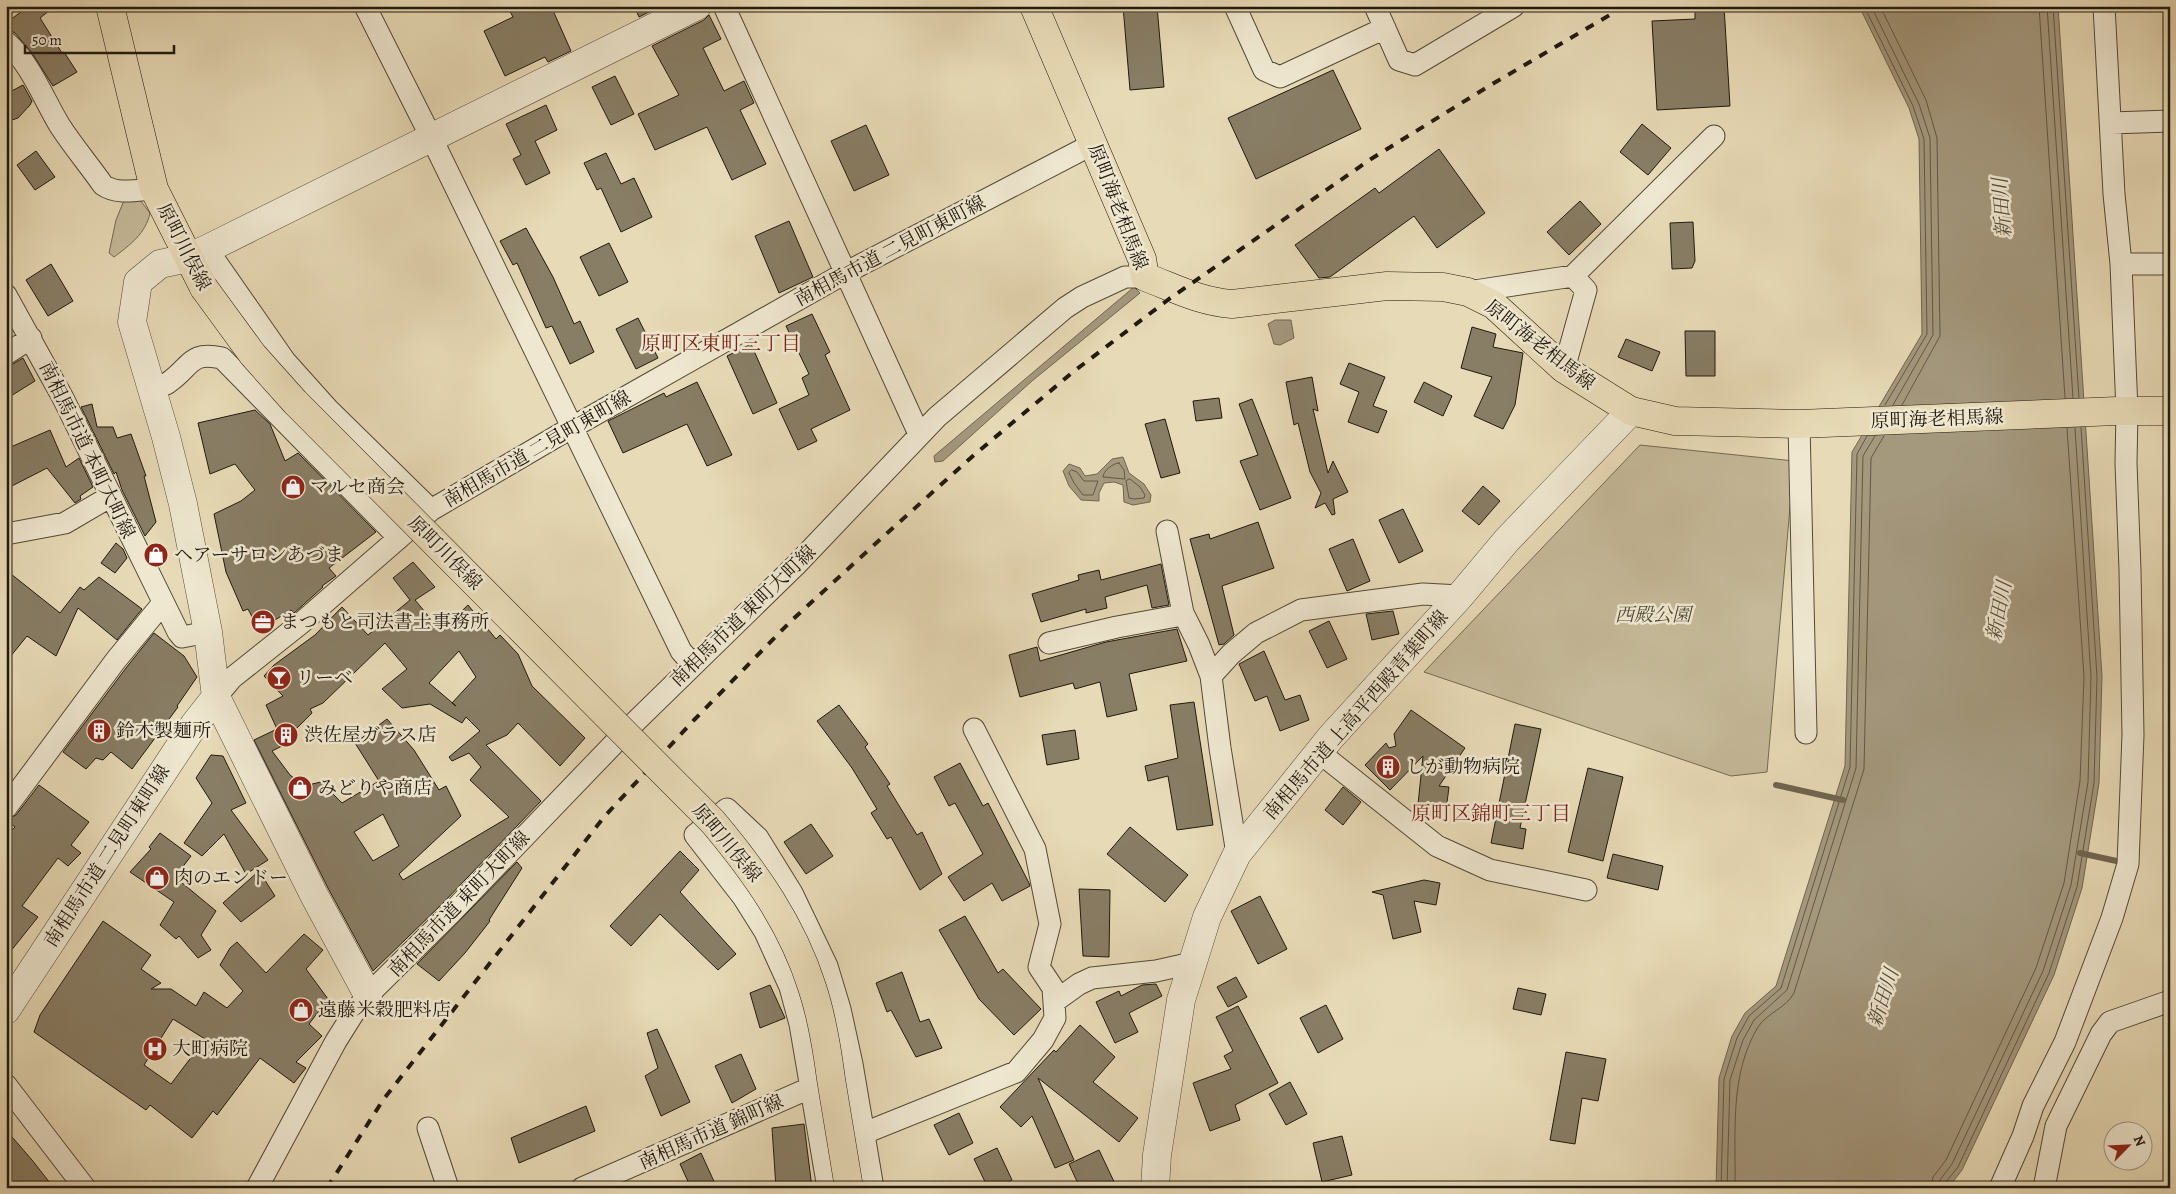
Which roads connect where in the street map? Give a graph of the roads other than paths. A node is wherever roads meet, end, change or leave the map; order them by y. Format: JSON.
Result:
{"nodes":[{"id":1,"x":365,"y":6,"type":"edge"},
{"id":2,"x":697,"y":6,"type":"edge"},
{"id":3,"x":724,"y":6,"type":"edge"},
{"id":4,"x":1034,"y":6,"type":"edge"},
{"id":5,"x":1236,"y":6,"type":"edge"},
{"id":6,"x":1375,"y":6,"type":"edge"},
{"id":7,"x":1514,"y":6,"type":"edge"},
{"id":8,"x":2104,"y":6,"type":"edge"},
{"id":9,"x":111,"y":7,"type":"edge"},
{"id":10,"x":1385,"y":28,"type":"junction"},
{"id":11,"x":6,"y":42,"type":"edge"},
{"id":12,"x":2170,"y":121,"type":"edge"},
{"id":13,"x":2111,"y":123,"type":"junction"},
{"id":14,"x":1714,"y":136,"type":"dead end"},
{"id":15,"x":431,"y":137,"type":"junction"},
{"id":16,"x":1093,"y":144,"type":"junction"},
{"id":17,"x":154,"y":189,"type":"junction"},
{"id":18,"x":198,"y":254,"type":"junction"},
{"id":19,"x":2121,"y":264,"type":"junction"},
{"id":20,"x":2170,"y":264,"type":"edge"},
{"id":21,"x":845,"y":273,"type":"junction"},
{"id":22,"x":1573,"y":276,"type":"junction"},
{"id":23,"x":1144,"y":277,"type":"junction"},
{"id":24,"x":1468,"y":292,"type":"junction"},
{"id":25,"x":6,"y":295,"type":"edge"},
{"id":26,"x":31,"y":338,"type":"junction"},
{"id":27,"x":6,"y":354,"type":"edge"},
{"id":28,"x":1564,"y":369,"type":"junction"},
{"id":29,"x":151,"y":389,"type":"junction"},
{"id":30,"x":1631,"y":411,"type":"junction"},
{"id":31,"x":2122,"y":411,"type":"junction"},
{"id":32,"x":2170,"y":411,"type":"edge"},
{"id":33,"x":1805,"y":424,"type":"junction"},
{"id":34,"x":571,"y":428,"type":"junction"},
{"id":35,"x":920,"y":434,"type":"junction"},
{"id":36,"x":111,"y":496,"type":"junction"},
{"id":37,"x":415,"y":524,"type":"junction"},
{"id":38,"x":1167,"y":531,"type":"dead end"},
{"id":39,"x":6,"y":534,"type":"edge"},
{"id":40,"x":1460,"y":596,"type":"junction"},
{"id":41,"x":162,"y":603,"type":"junction"},
{"id":42,"x":1183,"y":613,"type":"junction"},
{"id":43,"x":208,"y":632,"type":"junction"},
{"id":44,"x":1049,"y":643,"type":"dead end"},
{"id":45,"x":693,"y":664,"type":"junction"},
{"id":46,"x":1211,"y":676,"type":"junction"},
{"id":47,"x":216,"y":697,"type":"junction"},
{"id":48,"x":974,"y":729,"type":"dead end"},
{"id":49,"x":624,"y":733,"type":"junction"},
{"id":50,"x":1806,"y":733,"type":"dead end"},
{"id":51,"x":1320,"y":753,"type":"junction"},
{"id":52,"x":6,"y":808,"type":"edge"},
{"id":53,"x":1237,"y":854,"type":"junction"},
{"id":54,"x":1586,"y":890,"type":"dead end"},
{"id":55,"x":1192,"y":963,"type":"junction"},
{"id":56,"x":368,"y":995,"type":"junction"},
{"id":57,"x":2170,"y":1001,"type":"edge"},
{"id":58,"x":1054,"y":1002,"type":"junction"},
{"id":59,"x":7,"y":1008,"type":"edge"},
{"id":60,"x":6,"y":1085,"type":"edge"},
{"id":61,"x":812,"y":1087,"type":"junction"},
{"id":62,"x":428,"y":1128,"type":"dead end"},
{"id":63,"x":861,"y":1135,"type":"junction"},
{"id":64,"x":1152,"y":1186,"type":"edge"},
{"id":65,"x":85,"y":1188,"type":"edge"},
{"id":66,"x":257,"y":1188,"type":"edge"},
{"id":67,"x":448,"y":1188,"type":"edge"},
{"id":68,"x":582,"y":1188,"type":"edge"},
{"id":69,"x":828,"y":1188,"type":"edge"},
{"id":70,"x":849,"y":1188,"type":"edge"},
{"id":71,"x":873,"y":1188,"type":"edge"},
{"id":72,"x":2000,"y":1188,"type":"edge"},
{"id":73,"x":2044,"y":1188,"type":"edge"}],
"edges":[{"from":1,"to":15,"type":"street"},
{"from":2,"to":15,"type":"street"},
{"from":3,"to":21,"type":"street"},
{"from":4,"to":16,"type":"main road","name":"原町海老相馬線"},
{"from":5,"to":10,"type":"street"},
{"from":6,"to":10,"type":"street"},
{"from":7,"to":10,"type":"street"},
{"from":8,"to":13,"type":"street"},
{"from":9,"to":17,"type":"main road","name":"原町川俣線"},
{"from":11,"to":17,"type":"street"},
{"from":12,"to":13,"type":"street"},
{"from":13,"to":19,"type":"street"},
{"from":14,"to":22,"type":"street"},
{"from":15,"to":18,"type":"street"},
{"from":15,"to":34,"type":"street"},
{"from":16,"to":21,"type":"street","name":"南相馬市道 二見町東町線"},
{"from":16,"to":23,"type":"main road","name":"原町海老相馬線"},
{"from":17,"to":18,"type":"main road","name":"原町川俣線"},
{"from":18,"to":29,"type":"street"},
{"from":18,"to":37,"type":"street"},
{"from":18,"to":70,"type":"main road","name":"原町川俣線","bridge":true},
{"from":19,"to":20,"type":"street"},
{"from":19,"to":31,"type":"street"},
{"from":21,"to":34,"type":"street","name":"南相馬市道 二見町東町線"},
{"from":21,"to":35,"type":"street"},
{"from":22,"to":24,"type":"street"},
{"from":22,"to":28,"type":"street"},
{"from":23,"to":24,"type":"main road","name":"原町海老相馬線"},
{"from":23,"to":35,"type":"street","name":"南相馬市道 東町大町線"},
{"from":24,"to":28,"type":"main road","name":"原町海老相馬線"},
{"from":25,"to":26,"type":"street","name":"南相馬市道 本町大町線"},
{"from":26,"to":27,"type":"street"},
{"from":26,"to":36,"type":"street","name":"南相馬市道 本町大町線"},
{"from":28,"to":30,"type":"main road","name":"原町海老相馬線"},
{"from":29,"to":37,"type":"street"},
{"from":29,"to":43,"type":"street"},
{"from":30,"to":33,"type":"main road","name":"原町海老相馬線"},
{"from":30,"to":40,"type":"street","name":"南相馬市道 上高平西殿青葉町線"},
{"from":31,"to":32,"type":"main road","name":"原町海老相馬線"},
{"from":31,"to":33,"type":"main road","name":"原町海老相馬線"},
{"from":31,"to":72,"type":"street"},
{"from":33,"to":50,"type":"street"},
{"from":34,"to":37,"type":"street","name":"南相馬市道 二見町東町線"},
{"from":34,"to":45,"type":"street"},
{"from":35,"to":45,"type":"street","name":"南相馬市道 東町大町線"},
{"from":36,"to":39,"type":"street"},
{"from":36,"to":41,"type":"street","name":"南相馬市道 本町大町線"},
{"from":37,"to":47,"type":"street","name":"南相馬市道 二見町東町線"},
{"from":37,"to":49,"type":"street"},
{"from":38,"to":42,"type":"street"},
{"from":40,"to":46,"type":"street"},
{"from":40,"to":51,"type":"street","name":"南相馬市道 上高平西殿青葉町線"},
{"from":41,"to":43,"type":"street","name":"南相馬市道 本町大町線"},
{"from":41,"to":52,"type":"street"},
{"from":42,"to":44,"type":"street"},
{"from":42,"to":46,"type":"street"},
{"from":43,"to":47,"type":"street"},
{"from":45,"to":49,"type":"street","name":"南相馬市道 東町大町線"},
{"from":46,"to":53,"type":"street"},
{"from":47,"to":56,"type":"street"},
{"from":47,"to":59,"type":"street","name":"南相馬市道 二見町東町線"},
{"from":48,"to":58,"type":"street"},
{"from":49,"to":56,"type":"street","name":"南相馬市道 東町大町線"},
{"from":51,"to":53,"type":"street","name":"南相馬市道 上高平西殿青葉町線"},
{"from":51,"to":54,"type":"street"},
{"from":53,"to":55,"type":"street","name":"南相馬市道 上高平西殿青葉町線"},
{"from":55,"to":58,"type":"street"},
{"from":55,"to":64,"type":"street","name":"南相馬市道 上高平西殿青葉町線"},
{"from":56,"to":66,"type":"street","name":"南相馬市道 東町大町線"},
{"from":57,"to":73,"type":"street"},
{"from":58,"to":63,"type":"street"},
{"from":60,"to":65,"type":"street"},
{"from":61,"to":63,"type":"street"},
{"from":61,"to":68,"type":"street","name":"南相馬市道 錦町線"},
{"from":61,"to":69,"type":"street"},
{"from":62,"to":67,"type":"street"},
{"from":63,"to":71,"type":"street"}]}
